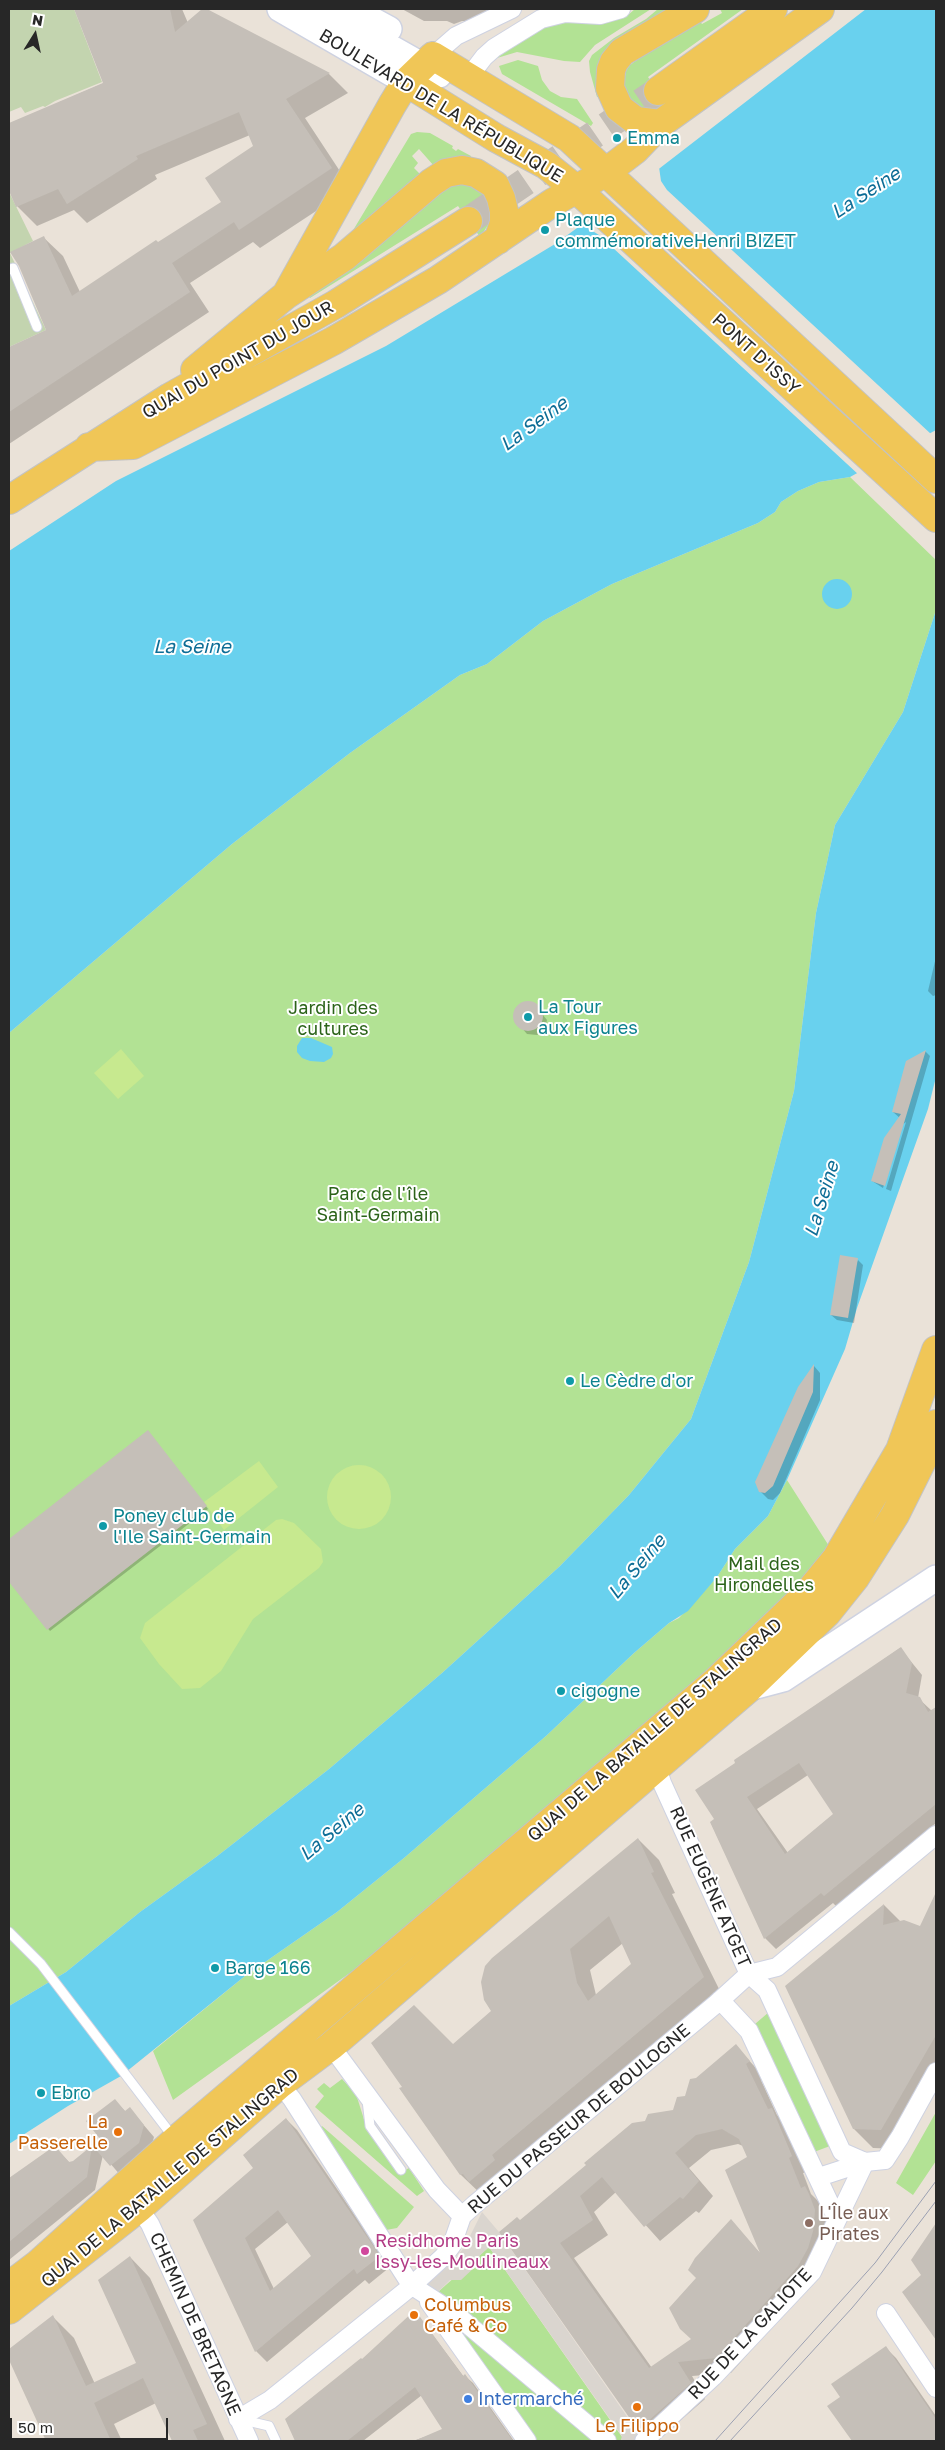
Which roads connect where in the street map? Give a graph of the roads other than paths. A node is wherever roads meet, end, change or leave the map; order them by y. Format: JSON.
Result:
{"nodes":[{"id":1,"x":280,"y":9,"type":"edge"},
{"id":2,"x":313,"y":9,"type":"edge"},
{"id":3,"x":352,"y":9,"type":"edge"},
{"id":4,"x":512,"y":9,"type":"edge"},
{"id":5,"x":621,"y":9,"type":"edge"},
{"id":6,"x":694,"y":9,"type":"edge"},
{"id":7,"x":773,"y":9,"type":"edge"},
{"id":8,"x":820,"y":9,"type":"edge"},
{"id":9,"x":421,"y":68,"type":"junction"},
{"id":10,"x":468,"y":78,"type":"junction"},
{"id":11,"x":658,"y":91,"type":"tunnel mouth"},
{"id":12,"x":660,"y":124,"type":"junction"},
{"id":13,"x":614,"y":180,"type":"junction"},
{"id":14,"x":576,"y":189,"type":"junction"},
{"id":15,"x":468,"y":221,"type":"tunnel mouth"},
{"id":16,"x":498,"y":240,"type":"junction"},
{"id":17,"x":9,"y":270,"type":"edge"},
{"id":18,"x":286,"y":295,"type":"junction"},
{"id":19,"x":37,"y":326,"type":"dead end"},
{"id":20,"x":170,"y":397,"type":"junction"},
{"id":21,"x":89,"y":448,"type":"junction"},
{"id":22,"x":936,"y":479,"type":"edge"},
{"id":23,"x":9,"y":500,"type":"edge"},
{"id":24,"x":936,"y":518,"type":"edge"},
{"id":25,"x":936,"y":1350,"type":"edge"},
{"id":26,"x":936,"y":1424,"type":"edge"},
{"id":27,"x":922,"y":1459,"type":"junction"},
{"id":28,"x":936,"y":1483,"type":"edge"},
{"id":29,"x":936,"y":1578,"type":"edge"},
{"id":30,"x":749,"y":1688,"type":"junction"},
{"id":31,"x":657,"y":1767,"type":"junction"},
{"id":32,"x":936,"y":1835,"type":"edge"},
{"id":33,"x":9,"y":1932,"type":"edge"},
{"id":34,"x":749,"y":1974,"type":"junction"},
{"id":35,"x":342,"y":2000,"type":"junction"},
{"id":36,"x":720,"y":2000,"type":"junction"},
{"id":37,"x":290,"y":2045,"type":"junction"},
{"id":38,"x":331,"y":2046,"type":"junction"},
{"id":39,"x":936,"y":2072,"type":"edge"},
{"id":40,"x":280,"y":2084,"type":"junction"},
{"id":41,"x":366,"y":2093,"type":"junction"},
{"id":42,"x":186,"y":2149,"type":"junction"},
{"id":43,"x":865,"y":2162,"type":"junction"},
{"id":44,"x":401,"y":2170,"type":"dead end"},
{"id":45,"x":819,"y":2177,"type":"junction"},
{"id":46,"x":139,"y":2208,"type":"junction"},
{"id":47,"x":462,"y":2216,"type":"junction"},
{"id":48,"x":837,"y":2218,"type":"junction"},
{"id":49,"x":9,"y":2286,"type":"edge"},
{"id":50,"x":418,"y":2290,"type":"junction"},
{"id":51,"x":9,"y":2310,"type":"edge"},
{"id":52,"x":886,"y":2313,"type":"dead end"},
{"id":53,"x":936,"y":2388,"type":"edge"},
{"id":54,"x":238,"y":2419,"type":"junction"},
{"id":55,"x":249,"y":2441,"type":"edge"},
{"id":56,"x":276,"y":2441,"type":"edge"},
{"id":57,"x":527,"y":2441,"type":"edge"},
{"id":58,"x":606,"y":2441,"type":"edge"},
{"id":59,"x":644,"y":2441,"type":"edge"}],
"edges":[{"from":1,"to":9,"type":"main road","name":"BOULEVARD DE LA RÉPUBLIQUE"},
{"from":2,"to":9,"type":"main road","name":"BOULEVARD DE LA RÉPUBLIQUE"},
{"from":3,"to":9,"type":"main road","name":"BOULEVARD DE LA RÉPUBLIQUE"},
{"from":4,"to":9,"type":"street"},
{"from":5,"to":10,"type":"street"},
{"from":6,"to":12,"type":"main road"},
{"from":7,"to":11,"type":"main road"},
{"from":8,"to":12,"type":"main road"},
{"from":9,"to":10,"type":"main road","name":"BOULEVARD DE LA RÉPUBLIQUE"},
{"from":9,"to":14,"type":"main road","name":"BOULEVARD DE LA RÉPUBLIQUE"},
{"from":9,"to":18,"type":"main road"},
{"from":10,"to":13,"type":"main road","name":"BOULEVARD DE LA RÉPUBLIQUE"},
{"from":12,"to":13,"type":"main road"},
{"from":13,"to":14,"type":"main road"},
{"from":13,"to":22,"type":"main road","name":"PONT D'ISSY"},
{"from":14,"to":16,"type":"main road"},
{"from":14,"to":24,"type":"main road","name":"PONT D'ISSY"},
{"from":15,"to":20,"type":"main road","name":"QUAI DU POINT DU JOUR"},
{"from":16,"to":18,"type":"main road"},
{"from":16,"to":21,"type":"main road"},
{"from":17,"to":19,"type":"lane"},
{"from":18,"to":20,"type":"main road"},
{"from":20,"to":21,"type":"main road","name":"QUAI DU POINT DU JOUR"},
{"from":21,"to":23,"type":"main road","name":"QUAI DU POINT DU JOUR"},
{"from":25,"to":35,"type":"main road","name":"QUAI DE LA BATAILLE DE STALINGRAD"},
{"from":26,"to":27,"type":"main road","name":"QUAI DE LA BATAILLE DE STALINGRAD"},
{"from":27,"to":28,"type":"main road"},
{"from":27,"to":30,"type":"main road","name":"QUAI DE LA BATAILLE DE STALINGRAD"},
{"from":29,"to":30,"type":"main road"},
{"from":30,"to":31,"type":"main road","name":"QUAI DE LA BATAILLE DE STALINGRAD"},
{"from":31,"to":34,"type":"street","name":"RUE EUGÈNE ATGET"},
{"from":31,"to":38,"type":"main road","name":"QUAI DE LA BATAILLE DE STALINGRAD"},
{"from":32,"to":34,"type":"street","name":"RUE DU PASSEUR DE BOULOGNE"},
{"from":33,"to":42,"type":"lane"},
{"from":34,"to":36,"type":"street","name":"RUE DU PASSEUR DE BOULOGNE"},
{"from":34,"to":43,"type":"street","name":"RUE EUGÈNE ATGET"},
{"from":35,"to":37,"type":"main road","name":"QUAI DE LA BATAILLE DE STALINGRAD"},
{"from":35,"to":38,"type":"main road"},
{"from":36,"to":45,"type":"street"},
{"from":36,"to":47,"type":"street","name":"RUE DU PASSEUR DE BOULOGNE"},
{"from":37,"to":38,"type":"main road","name":"QUAI DE LA BATAILLE DE STALINGRAD"},
{"from":37,"to":42,"type":"main road","name":"QUAI DE LA BATAILLE DE STALINGRAD"},
{"from":38,"to":40,"type":"main road","name":"QUAI DE LA BATAILLE DE STALINGRAD"},
{"from":38,"to":41,"type":"street"},
{"from":39,"to":43,"type":"street"},
{"from":40,"to":42,"type":"main road","name":"QUAI DE LA BATAILLE DE STALINGRAD"},
{"from":40,"to":50,"type":"street"},
{"from":41,"to":44,"type":"lane"},
{"from":41,"to":47,"type":"street"},
{"from":42,"to":46,"type":"main road","name":"QUAI DE LA BATAILLE DE STALINGRAD"},
{"from":42,"to":49,"type":"main road","name":"QUAI DE LA BATAILLE DE STALINGRAD"},
{"from":43,"to":45,"type":"street"},
{"from":43,"to":48,"type":"street","name":"RUE DE LA GALIOTE"},
{"from":45,"to":48,"type":"street"},
{"from":46,"to":51,"type":"main road","name":"QUAI DE LA BATAILLE DE STALINGRAD"},
{"from":46,"to":54,"type":"street","name":"CHEMIN DE BRETAGNE"},
{"from":47,"to":50,"type":"street","name":"RUE DU PASSEUR DE BOULOGNE"},
{"from":48,"to":59,"type":"street","name":"RUE DE LA GALIOTE"},
{"from":50,"to":54,"type":"street","name":"RUE DU PASSEUR DE BOULOGNE"},
{"from":50,"to":57,"type":"street"},
{"from":50,"to":58,"type":"street"},
{"from":52,"to":53,"type":"street"},
{"from":54,"to":55,"type":"street","name":"CHEMIN DE BRETAGNE"},
{"from":54,"to":56,"type":"lane"}]}
